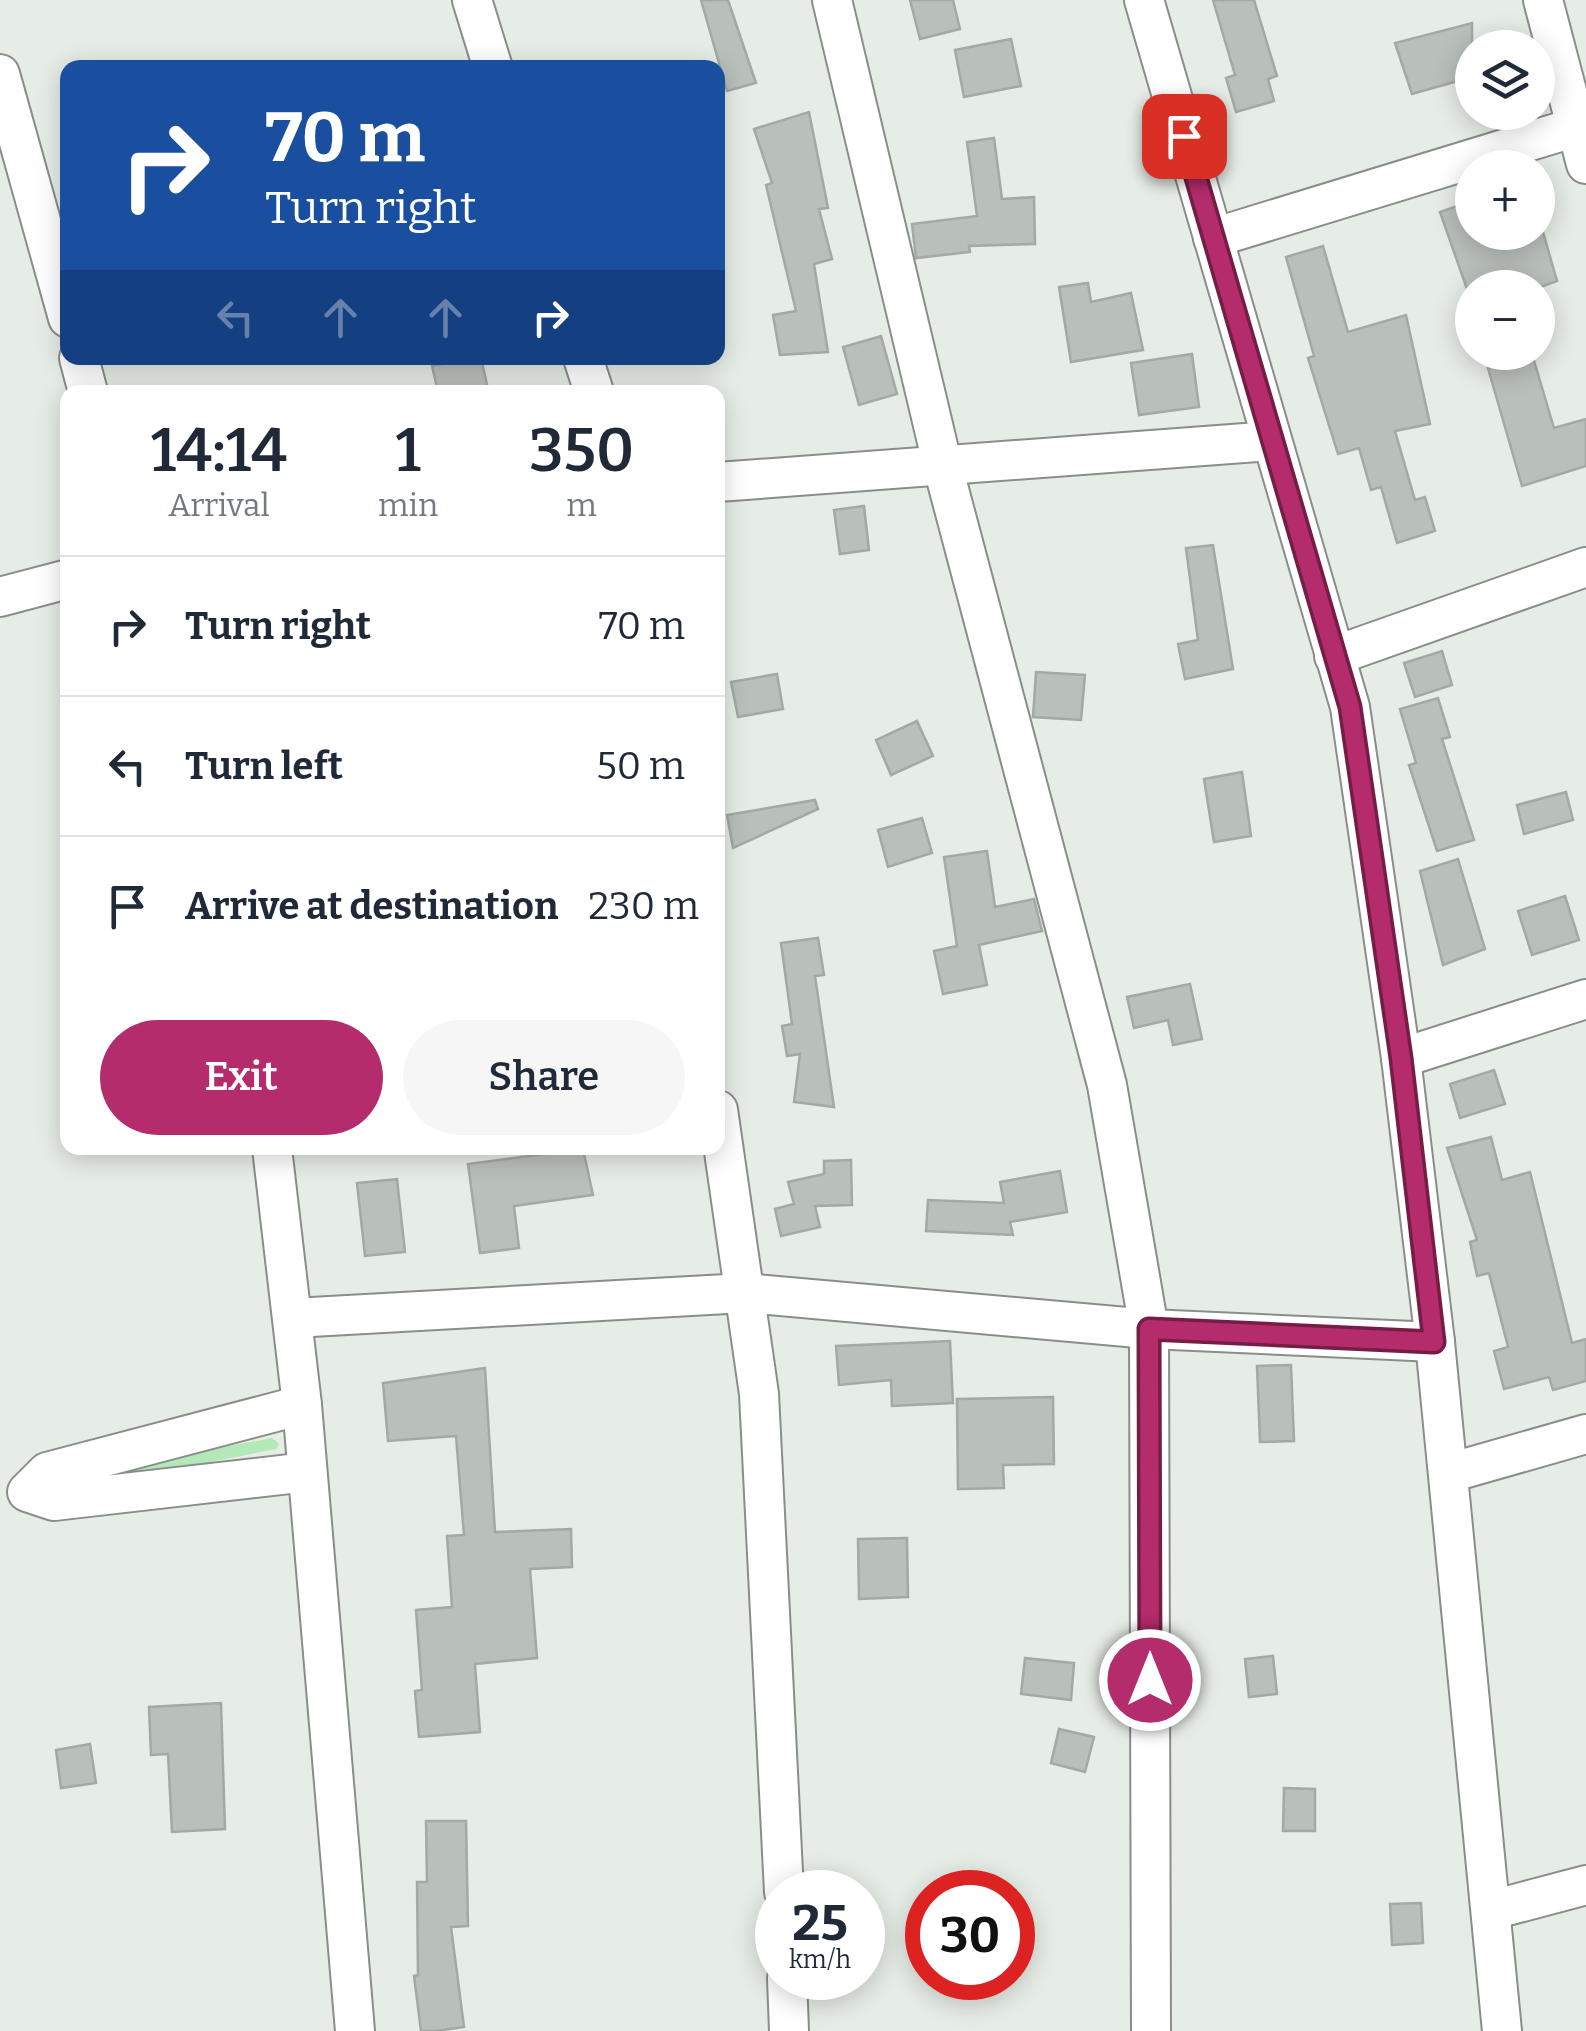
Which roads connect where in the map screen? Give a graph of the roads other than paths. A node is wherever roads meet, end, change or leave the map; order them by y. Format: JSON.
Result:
{"nodes":[{"id":1,"x":472,"y":0,"type":"edge"},
{"id":2,"x":832,"y":0,"type":"edge"},
{"id":3,"x":1144,"y":0,"type":"edge"},
{"id":4,"x":1543,"y":0,"type":"edge"},
{"id":5,"x":491,"y":60,"type":"edge"},
{"id":6,"x":0,"y":74,"type":"edge"},
{"id":7,"x":1576,"y":127,"type":"junction"},
{"id":8,"x":1586,"y":164,"type":"edge"},
{"id":9,"x":12,"y":166,"type":"edge"},
{"id":10,"x":1213,"y":238,"type":"junction"},
{"id":11,"x":60,"y":296,"type":"edge"},
{"id":12,"x":1272,"y":441,"type":"junction"},
{"id":13,"x":943,"y":467,"type":"junction"},
{"id":14,"x":725,"y":482,"type":"edge"},
{"id":15,"x":1586,"y":567,"type":"edge"},
{"id":16,"x":60,"y":581,"type":"edge"},
{"id":17,"x":0,"y":597,"type":"edge"},
{"id":18,"x":1334,"y":656,"type":"junction"},
{"id":19,"x":1586,"y":999,"type":"edge"},
{"id":20,"x":1401,"y":1058,"type":"junction"},
{"id":21,"x":273,"y":1155,"type":"edge"},
{"id":22,"x":725,"y":1155,"type":"edge"},
{"id":23,"x":745,"y":1292,"type":"junction"},
{"id":24,"x":293,"y":1318,"type":"junction"},
{"id":25,"x":1149,"y":1329,"type":"junction"},
{"id":26,"x":1434,"y":1342,"type":"junction"},
{"id":27,"x":302,"y":1405,"type":"junction"},
{"id":28,"x":1586,"y":1434,"type":"edge"},
{"id":29,"x":307,"y":1472,"type":"junction"},
{"id":30,"x":1449,"y":1473,"type":"junction"},
{"id":31,"x":13,"y":1495,"type":"edge"},
{"id":32,"x":783,"y":1870,"type":"edge"},
{"id":33,"x":1586,"y":1886,"type":"edge"},
{"id":34,"x":1492,"y":1910,"type":"junction"},
{"id":35,"x":788,"y":2000,"type":"edge"},
{"id":36,"x":355,"y":2031,"type":"edge"},
{"id":37,"x":789,"y":2031,"type":"edge"},
{"id":38,"x":1151,"y":2031,"type":"edge"},
{"id":39,"x":1502,"y":2031,"type":"edge"}],
"edges":[{"from":1,"to":5,"type":"street"},
{"from":2,"to":13,"type":"street"},
{"from":3,"to":10,"type":"street"},
{"from":4,"to":7,"type":"street"},
{"from":6,"to":9,"type":"street"},
{"from":7,"to":8,"type":"street"},
{"from":7,"to":10,"type":"street"},
{"from":9,"to":11,"type":"street"},
{"from":10,"to":12,"type":"street"},
{"from":12,"to":13,"type":"street"},
{"from":12,"to":18,"type":"street"},
{"from":13,"to":14,"type":"street"},
{"from":13,"to":25,"type":"street"},
{"from":15,"to":18,"type":"street"},
{"from":16,"to":17,"type":"street"},
{"from":18,"to":20,"type":"street"},
{"from":19,"to":20,"type":"street"},
{"from":20,"to":26,"type":"street"},
{"from":21,"to":24,"type":"street"},
{"from":22,"to":23,"type":"street"},
{"from":23,"to":24,"type":"street"},
{"from":23,"to":25,"type":"street"},
{"from":23,"to":32,"type":"street"},
{"from":24,"to":27,"type":"street"},
{"from":25,"to":26,"type":"street"},
{"from":25,"to":38,"type":"street"},
{"from":26,"to":30,"type":"street"},
{"from":27,"to":29,"type":"street"},
{"from":27,"to":31,"type":"street"},
{"from":28,"to":30,"type":"street"},
{"from":29,"to":31,"type":"street"},
{"from":29,"to":36,"type":"street"},
{"from":30,"to":34,"type":"street"},
{"from":33,"to":34,"type":"street"},
{"from":34,"to":39,"type":"street"},
{"from":35,"to":37,"type":"street"}]}
